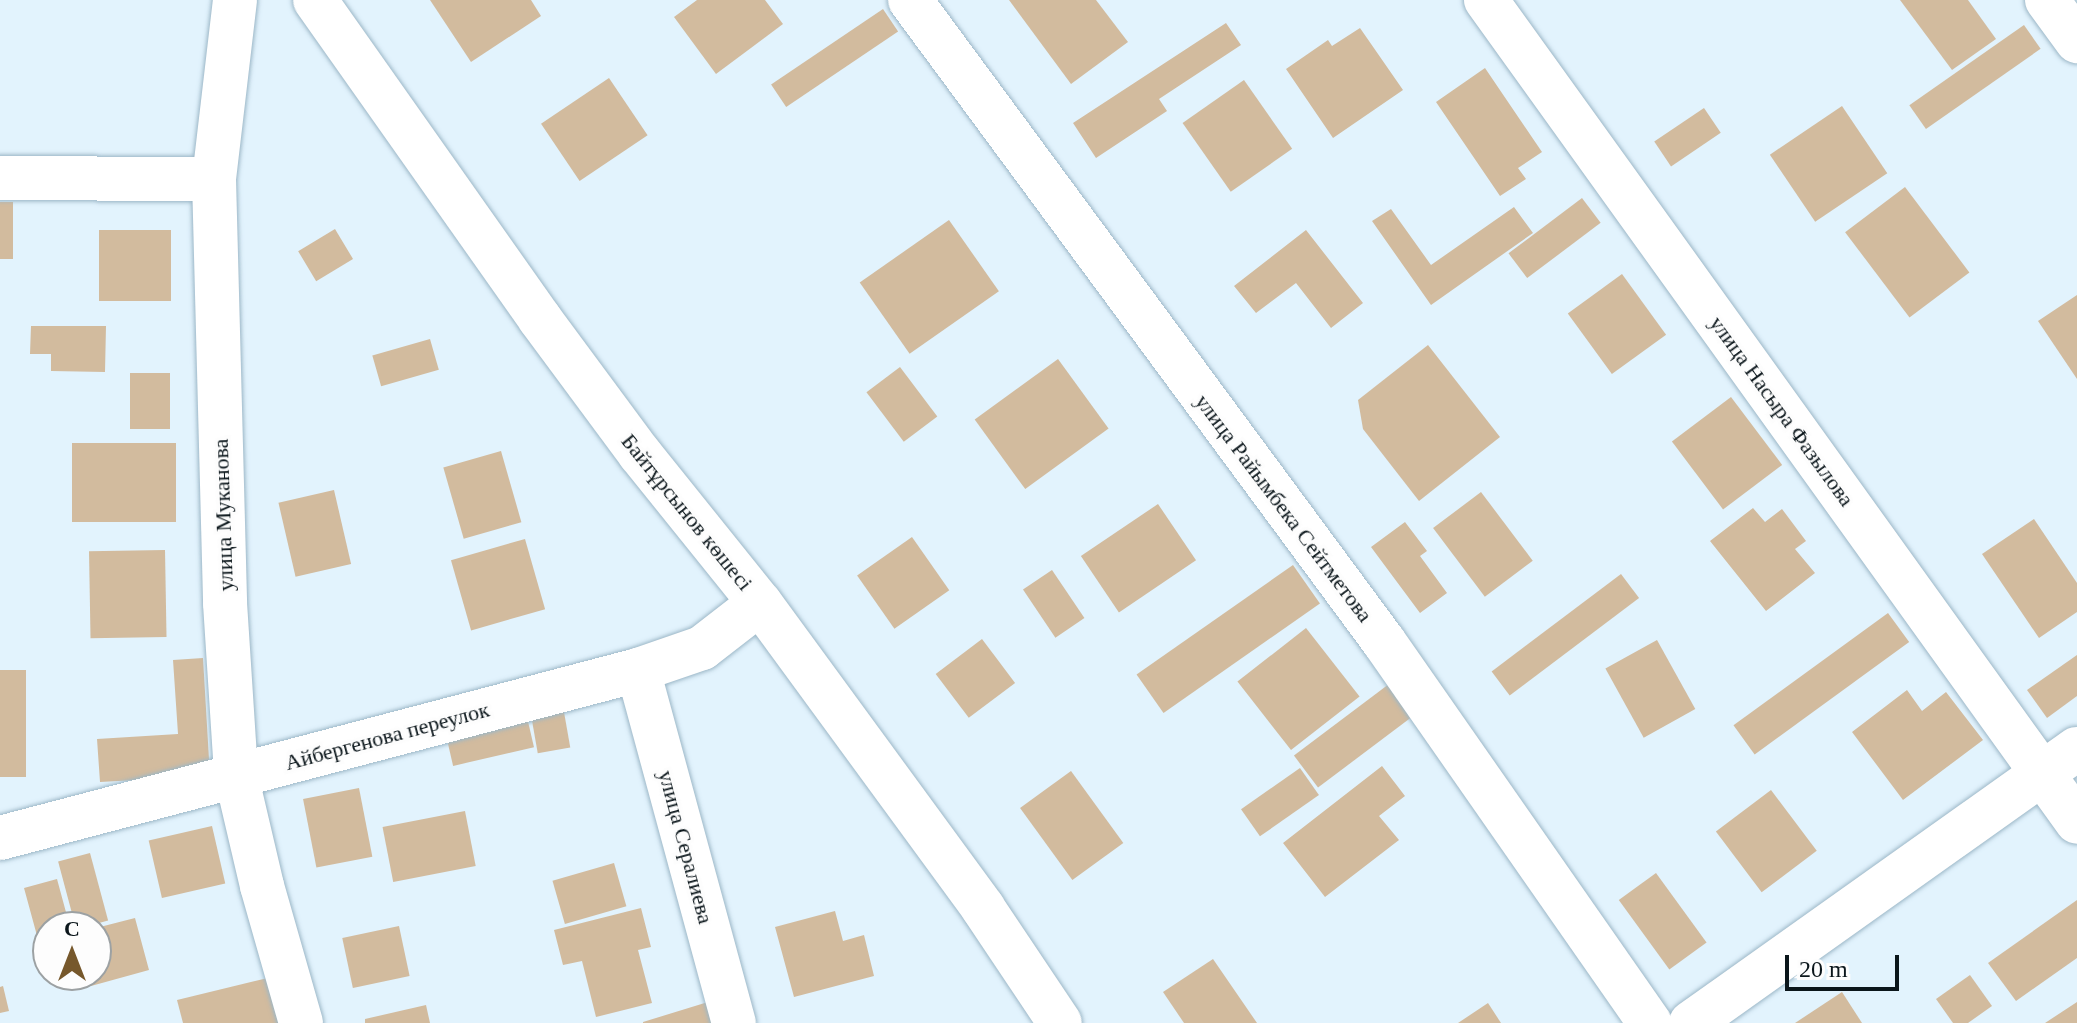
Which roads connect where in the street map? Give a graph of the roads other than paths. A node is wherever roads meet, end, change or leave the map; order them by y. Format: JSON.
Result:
{"nodes":[{"id":1,"x":235,"y":0,"type":"edge"},
{"id":2,"x":315,"y":0,"type":"edge"},
{"id":3,"x":910,"y":0,"type":"edge"},
{"id":4,"x":1486,"y":0,"type":"edge"},
{"id":5,"x":2047,"y":0,"type":"edge"},
{"id":6,"x":2077,"y":41,"type":"edge"},
{"id":7,"x":0,"y":178,"type":"edge"},
{"id":8,"x":214,"y":179,"type":"junction"},
{"id":9,"x":760,"y":603,"type":"junction"},
{"id":10,"x":638,"y":670,"type":"junction"},
{"id":11,"x":2061,"y":761,"type":"edge"},
{"id":12,"x":236,"y":775,"type":"junction"},
{"id":13,"x":2077,"y":822,"type":"edge"},
{"id":14,"x":0,"y":838,"type":"edge"},
{"id":15,"x":301,"y":1023,"type":"edge"},
{"id":16,"x":734,"y":1023,"type":"edge"},
{"id":17,"x":1060,"y":1023,"type":"edge"},
{"id":18,"x":1650,"y":1023,"type":"edge"},
{"id":19,"x":1691,"y":1023,"type":"edge"}],
"edges":[{"from":1,"to":8,"type":"street","name":"улица Муканова"},
{"from":2,"to":9,"type":"street","name":"Байтұрсынов көшесі"},
{"from":3,"to":18,"type":"street","name":"улица Райымбека Сейтметова"},
{"from":4,"to":11,"type":"street","name":"улица Насыра Фазылова"},
{"from":5,"to":6,"type":"street"},
{"from":7,"to":8,"type":"street"},
{"from":8,"to":12,"type":"street","name":"улица Муканова"},
{"from":9,"to":10,"type":"street","name":"Айбергенова переулок"},
{"from":9,"to":17,"type":"street","name":"Байтұрсынов көшесі"},
{"from":10,"to":12,"type":"street","name":"Айбергенова переулок"},
{"from":10,"to":16,"type":"street","name":"улица Сералиева"},
{"from":11,"to":13,"type":"street","name":"улица Насыра Фазылова"},
{"from":11,"to":19,"type":"street"},
{"from":12,"to":14,"type":"street","name":"Айбергенова переулок"},
{"from":12,"to":15,"type":"street","name":"улица Муканова"}]}
